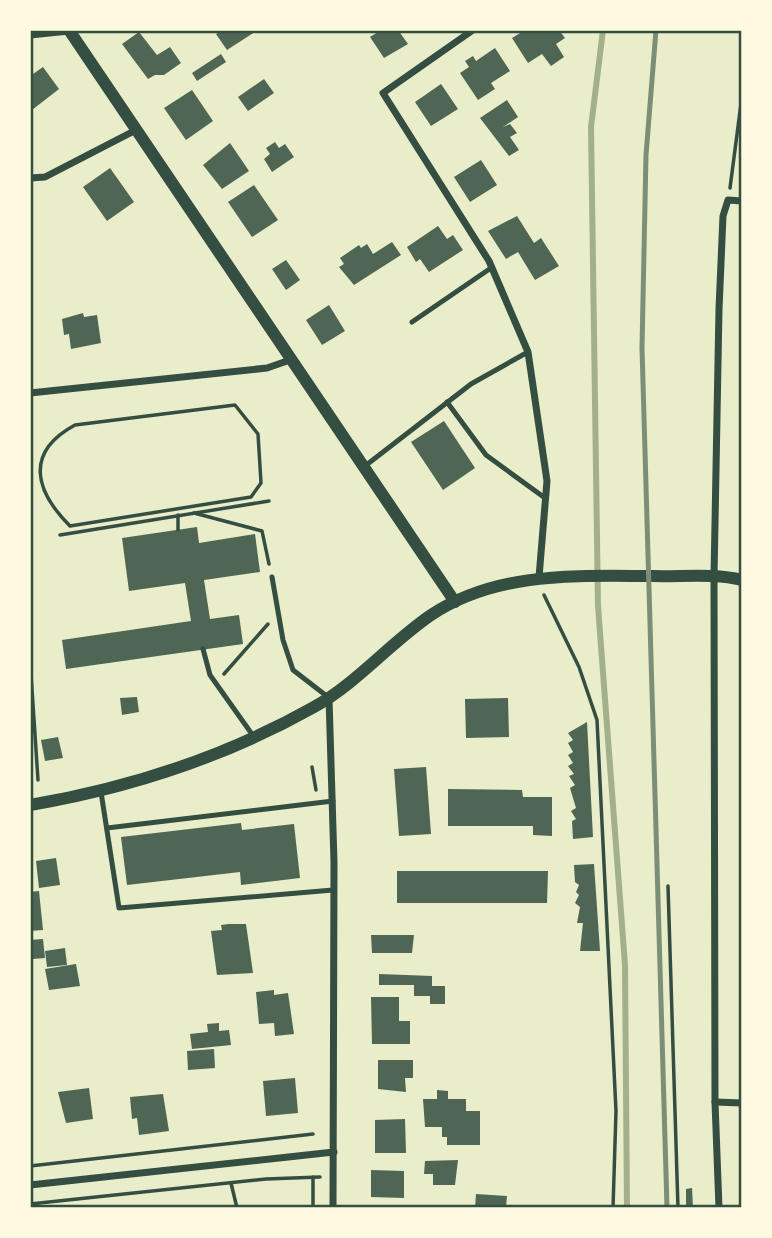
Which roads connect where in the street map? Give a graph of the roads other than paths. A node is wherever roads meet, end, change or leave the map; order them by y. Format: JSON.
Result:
{"nodes":[{"id":1,"x":69,"y":30,"type":"edge"},
{"id":2,"x":473,"y":30,"type":"edge"},
{"id":3,"x":30,"y":35,"type":"edge"},
{"id":4,"x":136,"y":130,"type":"junction"},
{"id":5,"x":30,"y":178,"type":"edge"},
{"id":6,"x":742,"y":201,"type":"edge"},
{"id":7,"x":491,"y":268,"type":"junction"},
{"id":8,"x":412,"y":322,"type":"dead end"},
{"id":9,"x":528,"y":352,"type":"junction"},
{"id":10,"x":290,"y":360,"type":"junction"},
{"id":11,"x":30,"y":393,"type":"edge"},
{"id":12,"x":447,"y":402,"type":"junction"},
{"id":13,"x":363,"y":467,"type":"junction"},
{"id":14,"x":545,"y":499,"type":"junction"},
{"id":15,"x":272,"y":577,"type":"road end"},
{"id":16,"x":714,"y":577,"type":"junction"},
{"id":17,"x":539,"y":578,"type":"junction"},
{"id":18,"x":742,"y":580,"type":"edge"},
{"id":19,"x":455,"y":602,"type":"junction"},
{"id":20,"x":203,"y":649,"type":"dead end"},
{"id":21,"x":329,"y":698,"type":"junction"},
{"id":22,"x":254,"y":737,"type":"junction"},
{"id":23,"x":101,"y":791,"type":"junction"},
{"id":24,"x":333,"y":801,"type":"junction"},
{"id":25,"x":30,"y":806,"type":"edge"},
{"id":26,"x":107,"y":828,"type":"junction"},
{"id":27,"x":333,"y":890,"type":"junction"},
{"id":28,"x":715,"y":1102,"type":"junction"},
{"id":29,"x":742,"y":1103,"type":"edge"},
{"id":30,"x":334,"y":1152,"type":"junction"},
{"id":31,"x":30,"y":1185,"type":"edge"},
{"id":32,"x":333,"y":1208,"type":"edge"},
{"id":33,"x":719,"y":1208,"type":"edge"}],
"edges":[{"from":1,"to":3,"type":"street"},
{"from":1,"to":4,"type":"street"},
{"from":2,"to":7,"type":"street"},
{"from":4,"to":5,"type":"street"},
{"from":4,"to":10,"type":"street"},
{"from":6,"to":16,"type":"street"},
{"from":7,"to":8,"type":"lane"},
{"from":7,"to":9,"type":"street"},
{"from":9,"to":12,"type":"lane"},
{"from":9,"to":14,"type":"street"},
{"from":10,"to":11,"type":"street"},
{"from":10,"to":13,"type":"street"},
{"from":12,"to":13,"type":"lane"},
{"from":12,"to":14,"type":"lane"},
{"from":13,"to":19,"type":"street"},
{"from":14,"to":17,"type":"street"},
{"from":15,"to":21,"type":"lane"},
{"from":16,"to":17,"type":"street"},
{"from":16,"to":18,"type":"street"},
{"from":16,"to":28,"type":"street"},
{"from":17,"to":19,"type":"street"},
{"from":19,"to":21,"type":"street"},
{"from":20,"to":22,"type":"lane"},
{"from":21,"to":22,"type":"street"},
{"from":21,"to":24,"type":"street"},
{"from":22,"to":23,"type":"street"},
{"from":23,"to":25,"type":"street"},
{"from":23,"to":26,"type":"lane"},
{"from":24,"to":26,"type":"lane"},
{"from":24,"to":27,"type":"street"},
{"from":26,"to":27,"type":"lane"},
{"from":27,"to":30,"type":"street"},
{"from":28,"to":29,"type":"street"},
{"from":28,"to":33,"type":"street"},
{"from":30,"to":31,"type":"street"},
{"from":30,"to":32,"type":"street"}]}
